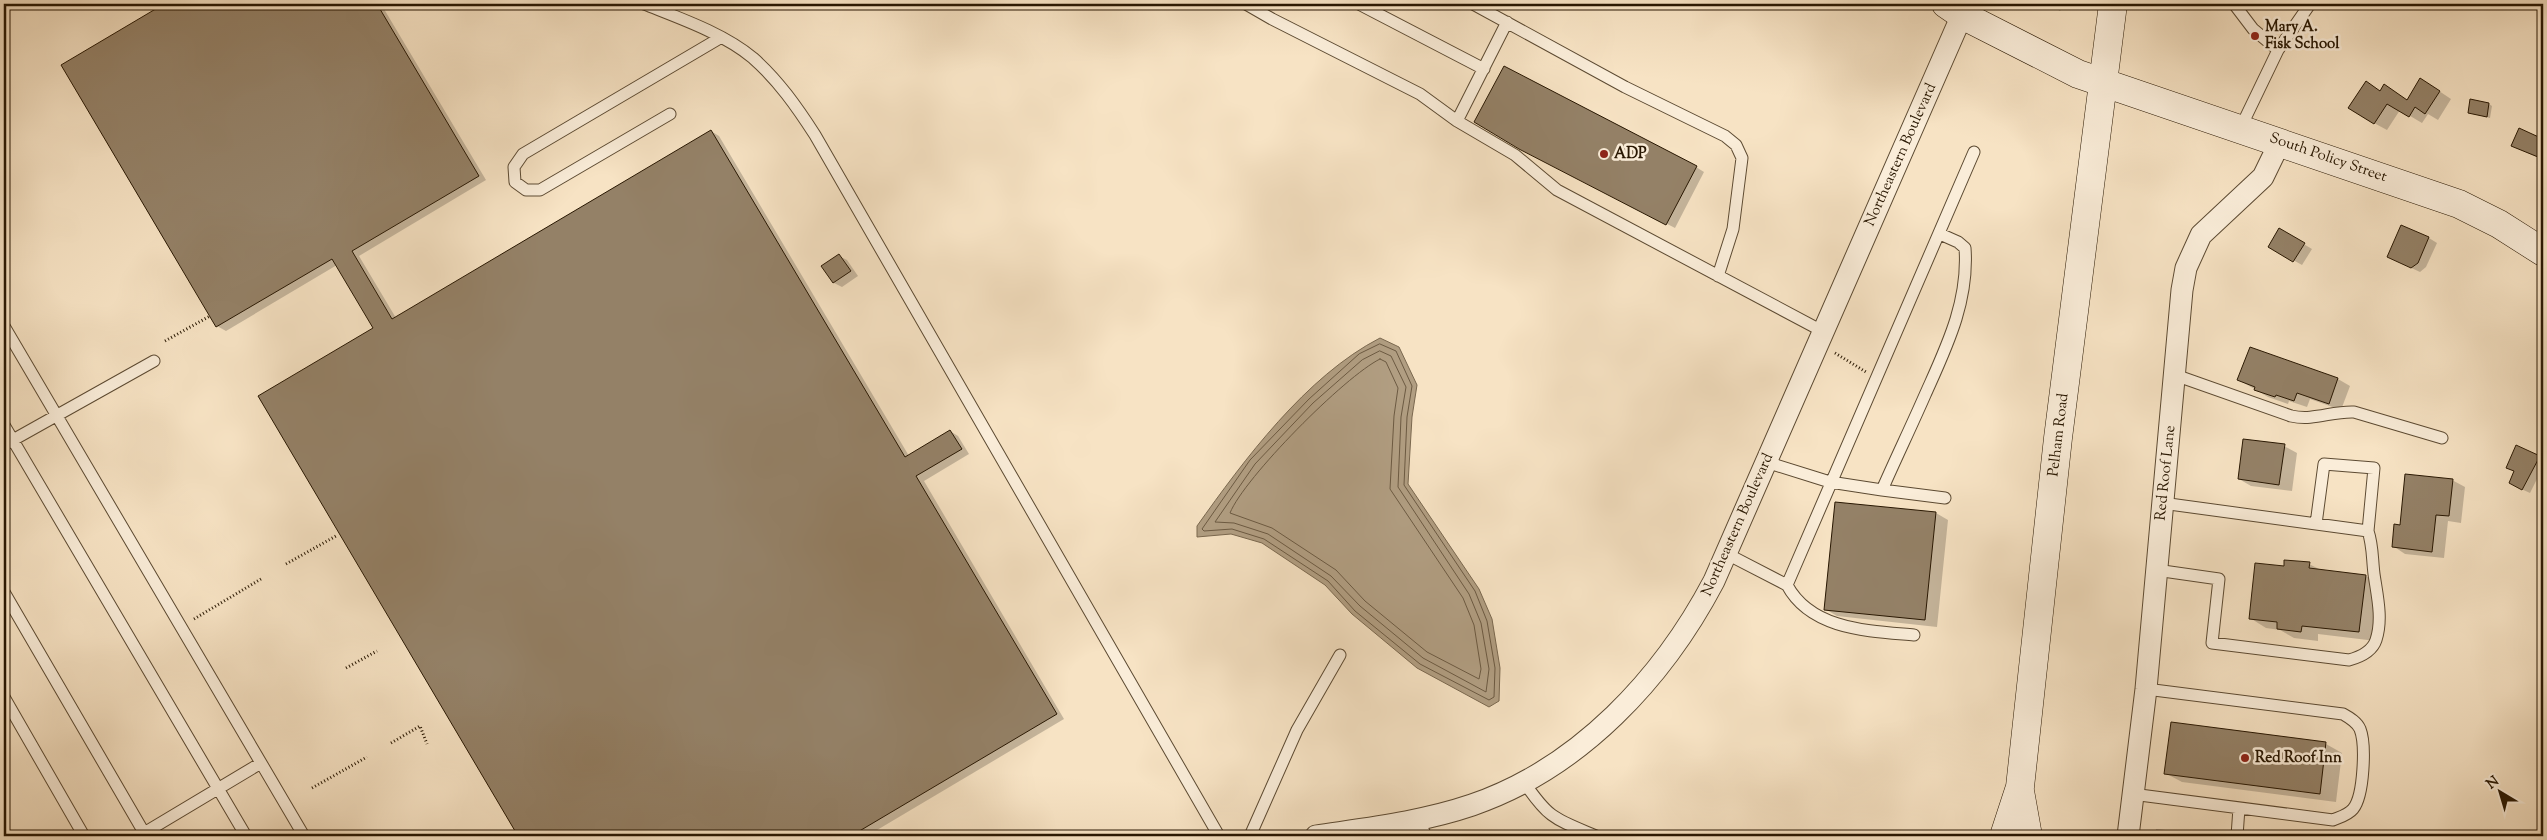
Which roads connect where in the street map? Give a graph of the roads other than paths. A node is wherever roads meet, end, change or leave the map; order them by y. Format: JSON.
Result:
{"nodes":[{"id":1,"x":644,"y":4,"type":"edge"},
{"id":2,"x":1246,"y":4,"type":"edge"},
{"id":3,"x":1359,"y":4,"type":"edge"},
{"id":4,"x":1473,"y":4,"type":"edge"},
{"id":5,"x":2113,"y":4,"type":"edge"},
{"id":6,"x":2234,"y":4,"type":"edge"},
{"id":7,"x":2310,"y":4,"type":"edge"},
{"id":8,"x":1954,"y":10,"type":"edge"},
{"id":9,"x":1507,"y":22,"type":"junction"},
{"id":10,"x":720,"y":38,"type":"junction"},
{"id":11,"x":2278,"y":50,"type":"junction"},
{"id":12,"x":1484,"y":69,"type":"junction"},
{"id":13,"x":2104,"y":84,"type":"junction"},
{"id":14,"x":670,"y":114,"type":"dead end"},
{"id":15,"x":1457,"y":121,"type":"junction"},
{"id":16,"x":2240,"y":129,"type":"junction"},
{"id":17,"x":2280,"y":142,"type":"junction"},
{"id":18,"x":1974,"y":152,"type":"dead end"},
{"id":19,"x":1940,"y":234,"type":"junction"},
{"id":20,"x":2543,"y":252,"type":"edge"},
{"id":21,"x":1718,"y":276,"type":"junction"},
{"id":22,"x":4,"y":326,"type":"edge"},
{"id":23,"x":1824,"y":332,"type":"junction"},
{"id":24,"x":154,"y":360,"type":"dead end"},
{"id":25,"x":2175,"y":376,"type":"junction"},
{"id":26,"x":55,"y":415,"type":"junction"},
{"id":27,"x":4,"y":425,"type":"edge"},
{"id":28,"x":2442,"y":438,"type":"dead end"},
{"id":29,"x":8,"y":443,"type":"edge"},
{"id":30,"x":1766,"y":462,"type":"junction"},
{"id":31,"x":1830,"y":482,"type":"junction"},
{"id":32,"x":1882,"y":490,"type":"junction"},
{"id":33,"x":1945,"y":498,"type":"dead end"},
{"id":34,"x":2162,"y":503,"type":"junction"},
{"id":35,"x":2316,"y":524,"type":"junction"},
{"id":36,"x":2368,"y":532,"type":"junction"},
{"id":37,"x":1727,"y":554,"type":"junction"},
{"id":38,"x":2156,"y":570,"type":"junction"},
{"id":39,"x":1787,"y":585,"type":"junction"},
{"id":40,"x":4,"y":592,"type":"edge"},
{"id":41,"x":1914,"y":635,"type":"dead end"},
{"id":42,"x":1340,"y":655,"type":"dead end"},
{"id":43,"x":2146,"y":689,"type":"junction"},
{"id":44,"x":4,"y":697,"type":"edge"},
{"id":45,"x":260,"y":763,"type":"junction"},
{"id":46,"x":1524,"y":782,"type":"junction"},
{"id":47,"x":2020,"y":787,"type":"junction"},
{"id":48,"x":218,"y":789,"type":"junction"},
{"id":49,"x":2132,"y":794,"type":"junction"},
{"id":50,"x":2239,"y":808,"type":"junction"},
{"id":51,"x":1422,"y":828,"type":"edge"},
{"id":52,"x":143,"y":835,"type":"edge"},
{"id":53,"x":1590,"y":835,"type":"edge"},
{"id":54,"x":84,"y":836,"type":"edge"},
{"id":55,"x":246,"y":836,"type":"edge"},
{"id":56,"x":304,"y":836,"type":"edge"},
{"id":57,"x":1220,"y":836,"type":"edge"},
{"id":58,"x":1250,"y":836,"type":"edge"},
{"id":59,"x":1316,"y":836,"type":"edge"},
{"id":60,"x":2004,"y":836,"type":"edge"},
{"id":61,"x":2028,"y":836,"type":"edge"},
{"id":62,"x":2128,"y":836,"type":"edge"},
{"id":63,"x":2237,"y":836,"type":"edge"}],
"edges":[{"from":1,"to":10,"type":"lane"},
{"from":2,"to":15,"type":"lane"},
{"from":3,"to":12,"type":"lane"},
{"from":4,"to":9,"type":"lane"},
{"from":5,"to":13,"type":"main road","name":"Pelham Road"},
{"from":6,"to":11,"type":"lane"},
{"from":7,"to":11,"type":"lane"},
{"from":8,"to":13,"type":"main road","name":"South Policy Street"},
{"from":8,"to":23,"type":"street","name":"Northeastern Boulevard"},
{"from":9,"to":12,"type":"lane"},
{"from":9,"to":21,"type":"lane"},
{"from":10,"to":14,"type":"lane"},
{"from":10,"to":57,"type":"lane"},
{"from":11,"to":16,"type":"lane"},
{"from":12,"to":15,"type":"lane"},
{"from":13,"to":16,"type":"main road","name":"South Policy Street"},
{"from":13,"to":47,"type":"main road","name":"Pelham Road"},
{"from":15,"to":21,"type":"lane"},
{"from":16,"to":17,"type":"main road","name":"South Policy Street"},
{"from":17,"to":20,"type":"main road","name":"South Policy Street"},
{"from":17,"to":25,"type":"street","name":"Red Roof Lane"},
{"from":18,"to":19,"type":"lane"},
{"from":19,"to":31,"type":"lane"},
{"from":19,"to":32,"type":"lane"},
{"from":21,"to":23,"type":"lane"},
{"from":22,"to":26,"type":"lane"},
{"from":23,"to":30,"type":"street","name":"Northeastern Boulevard"},
{"from":24,"to":26,"type":"lane"},
{"from":25,"to":28,"type":"lane"},
{"from":25,"to":34,"type":"street","name":"Red Roof Lane"},
{"from":26,"to":29,"type":"lane"},
{"from":26,"to":45,"type":"lane"},
{"from":27,"to":29,"type":"lane"},
{"from":29,"to":48,"type":"lane"},
{"from":30,"to":31,"type":"lane"},
{"from":30,"to":37,"type":"street","name":"Northeastern Boulevard"},
{"from":31,"to":32,"type":"lane"},
{"from":31,"to":39,"type":"lane"},
{"from":32,"to":33,"type":"lane"},
{"from":34,"to":35,"type":"lane"},
{"from":34,"to":38,"type":"street","name":"Red Roof Lane"},
{"from":35,"to":36,"type":"lane"},
{"from":35,"to":36,"type":"lane"},
{"from":36,"to":38,"type":"lane"},
{"from":37,"to":39,"type":"lane"},
{"from":37,"to":46,"type":"street","name":"Northeastern Boulevard"},
{"from":38,"to":43,"type":"street","name":"Red Roof Lane"},
{"from":39,"to":41,"type":"lane"},
{"from":40,"to":52,"type":"lane"},
{"from":42,"to":58,"type":"lane"},
{"from":43,"to":49,"type":"street","name":"Red Roof Lane"},
{"from":43,"to":50,"type":"lane"},
{"from":44,"to":54,"type":"lane"},
{"from":45,"to":48,"type":"lane"},
{"from":45,"to":56,"type":"lane"},
{"from":46,"to":51,"type":"street","name":"Northeastern Boulevard"},
{"from":46,"to":53,"type":"lane"},
{"from":47,"to":60,"type":"main road","name":"Pelham Road"},
{"from":47,"to":61,"type":"main road","name":"Pelham Road"},
{"from":48,"to":52,"type":"lane"},
{"from":48,"to":55,"type":"lane"},
{"from":49,"to":50,"type":"lane"},
{"from":49,"to":62,"type":"street","name":"Red Roof Lane"},
{"from":50,"to":63,"type":"lane"},
{"from":51,"to":59,"type":"street","name":"Northeastern Boulevard"}]}
